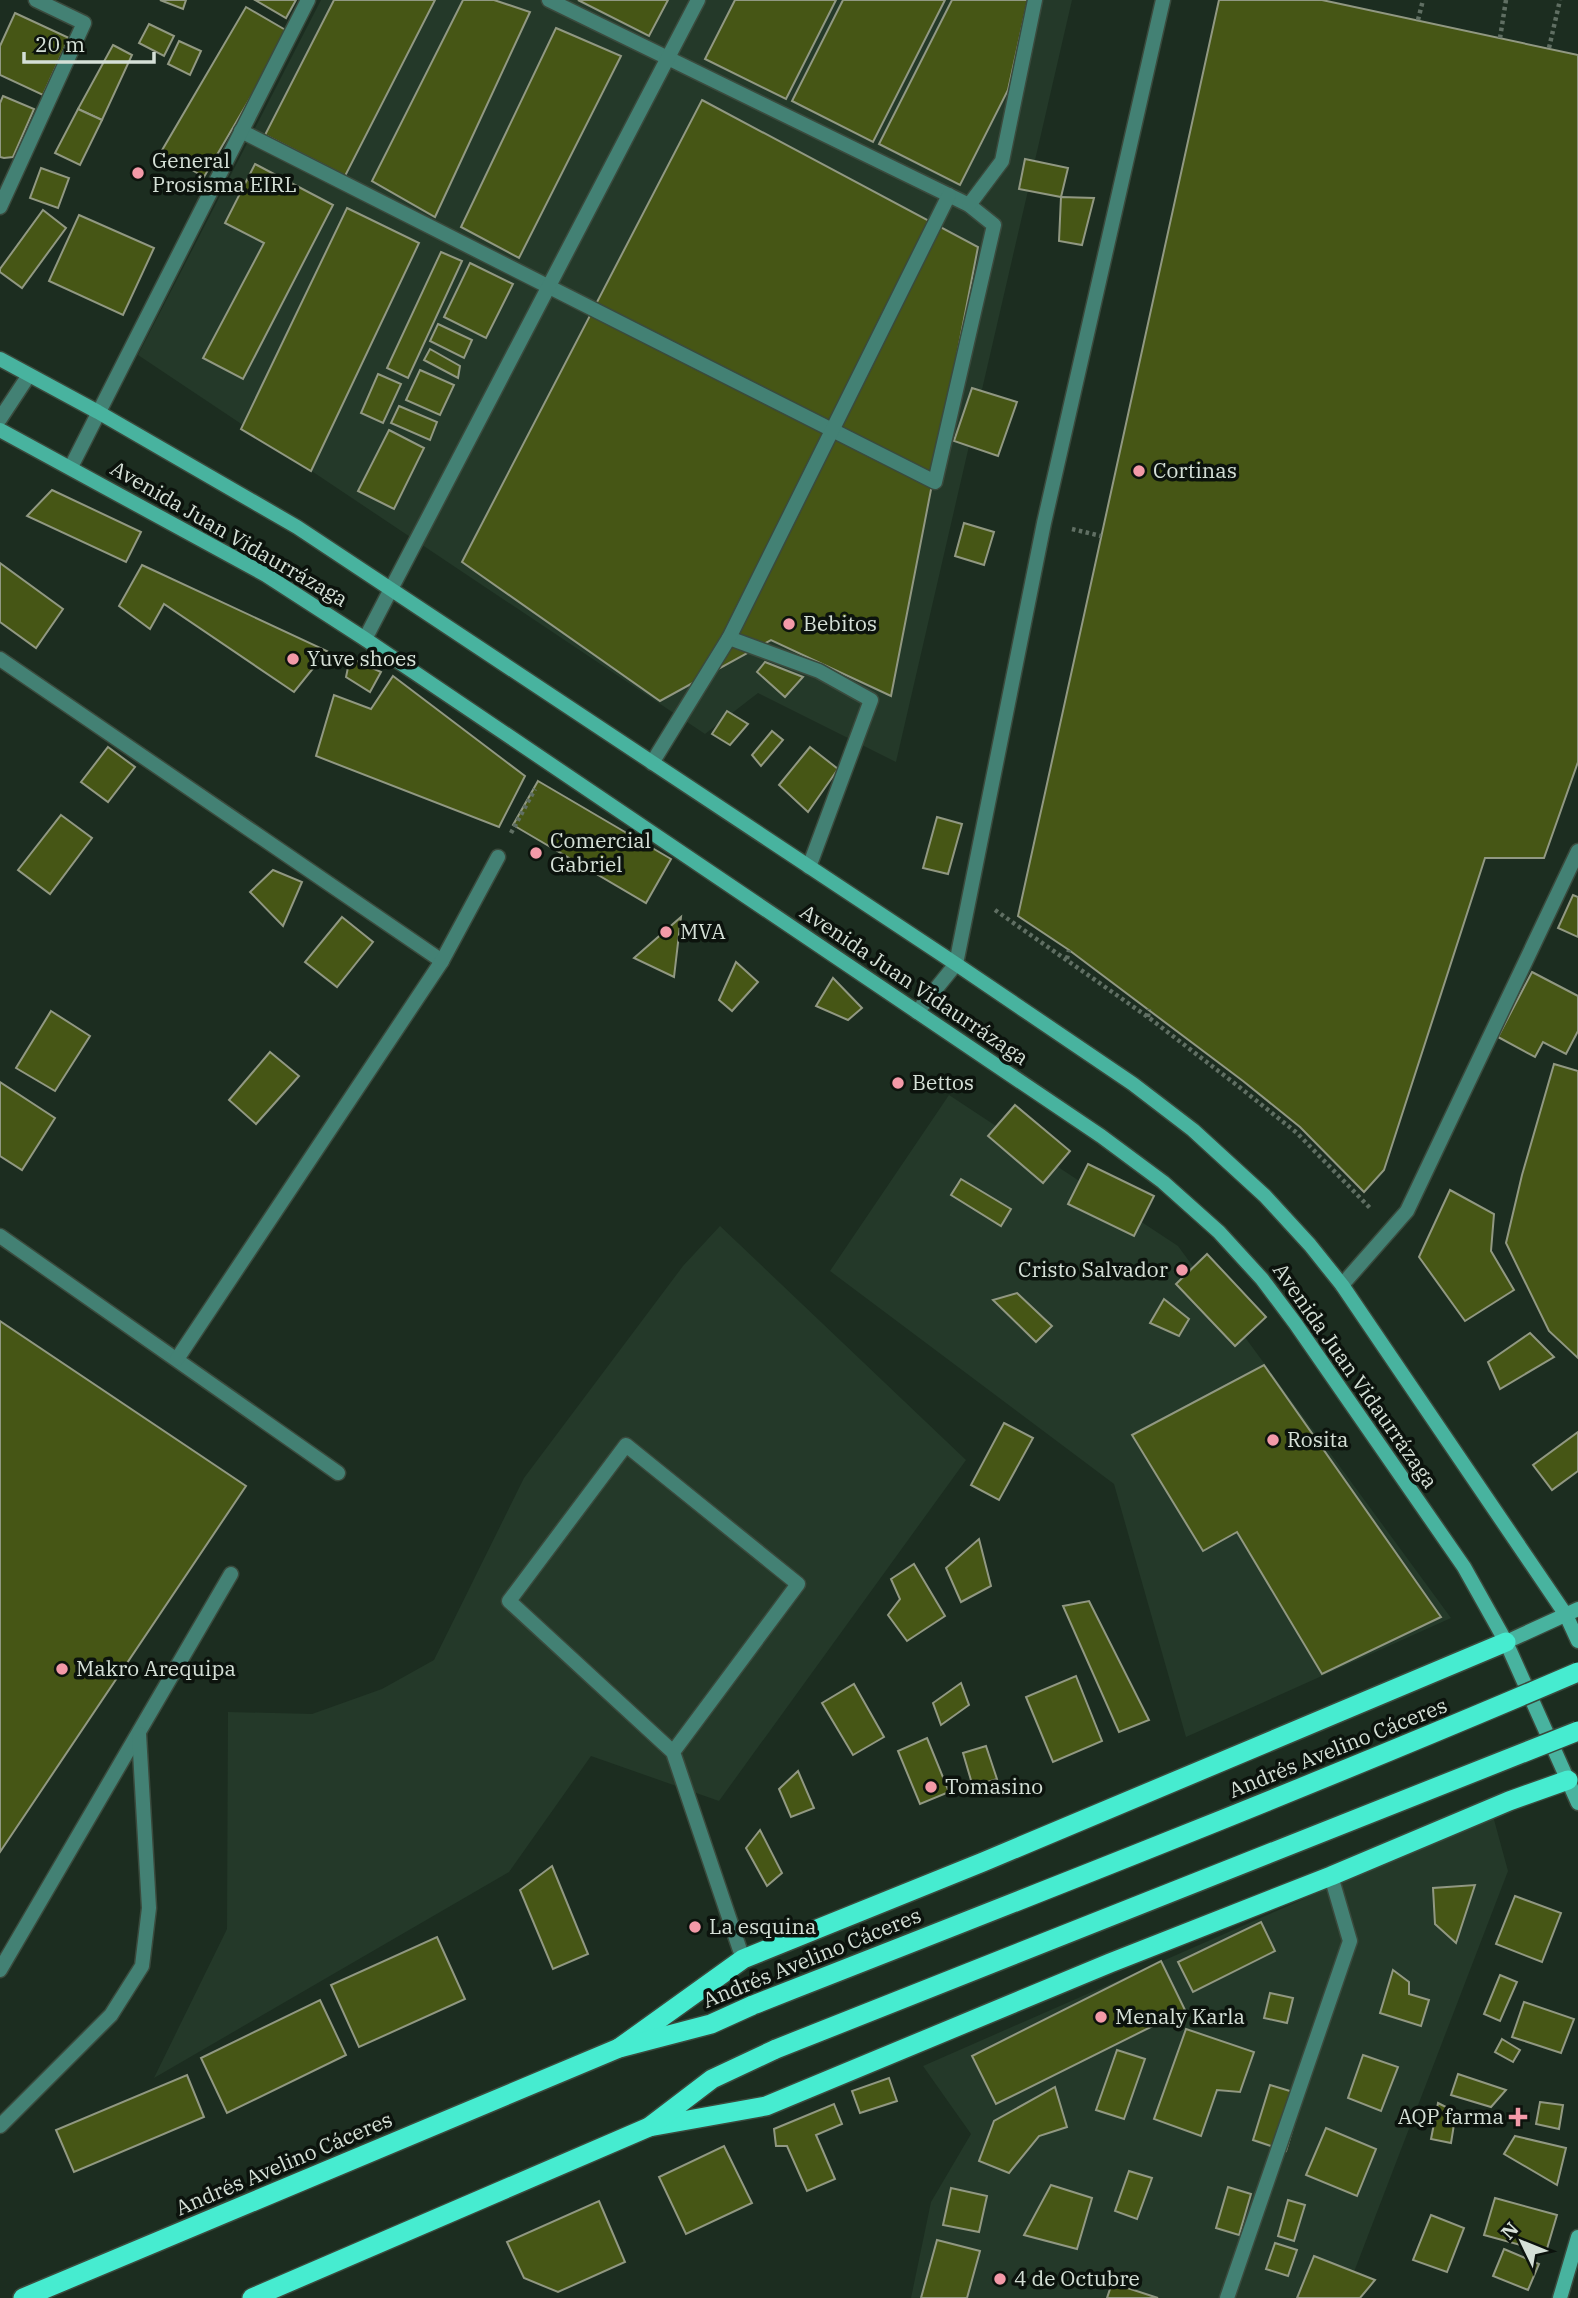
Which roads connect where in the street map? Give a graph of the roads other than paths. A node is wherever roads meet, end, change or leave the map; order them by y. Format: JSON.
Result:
{"nodes":[{"id":1,"x":36,"y":0,"type":"edge"},
{"id":2,"x":308,"y":0,"type":"edge"},
{"id":3,"x":550,"y":0,"type":"edge"},
{"id":4,"x":698,"y":0,"type":"edge"},
{"id":5,"x":1035,"y":0,"type":"edge"},
{"id":6,"x":1163,"y":0,"type":"edge"},
{"id":7,"x":668,"y":58,"type":"junction"},
{"id":8,"x":241,"y":131,"type":"junction"},
{"id":9,"x":949,"y":195,"type":"junction"},
{"id":10,"x":969,"y":205,"type":"junction"},
{"id":11,"x":0,"y":207,"type":"edge"},
{"id":12,"x":550,"y":288,"type":"junction"},
{"id":13,"x":0,"y":359,"type":"edge"},
{"id":14,"x":30,"y":375,"type":"junction"},
{"id":15,"x":98,"y":412,"type":"junction"},
{"id":16,"x":0,"y":419,"type":"edge"},
{"id":17,"x":0,"y":430,"type":"edge"},
{"id":18,"x":832,"y":430,"type":"junction"},
{"id":19,"x":71,"y":467,"type":"junction"},
{"id":20,"x":393,"y":589,"type":"junction"},
{"id":21,"x":729,"y":638,"type":"junction"},
{"id":22,"x":365,"y":639,"type":"junction"},
{"id":23,"x":0,"y":659,"type":"edge"},
{"id":24,"x":652,"y":763,"type":"junction"},
{"id":25,"x":1578,"y":851,"type":"edge"},
{"id":26,"x":498,"y":857,"type":"road end"},
{"id":27,"x":810,"y":867,"type":"junction"},
{"id":28,"x":442,"y":961,"type":"junction"},
{"id":29,"x":956,"y":964,"type":"junction"},
{"id":30,"x":917,"y":1012,"type":"junction"},
{"id":31,"x":0,"y":1236,"type":"edge"},
{"id":32,"x":1342,"y":1285,"type":"junction"},
{"id":33,"x":177,"y":1359,"type":"junction"},
{"id":34,"x":338,"y":1473,"type":"dead end"},
{"id":35,"x":231,"y":1574,"type":"dead end"},
{"id":36,"x":1572,"y":1612,"type":"edge"},
{"id":37,"x":1578,"y":1641,"type":"edge"},
{"id":38,"x":1506,"y":1642,"type":"junction"},
{"id":39,"x":1578,"y":1672,"type":"edge"},
{"id":40,"x":1578,"y":1731,"type":"edge"},
{"id":41,"x":139,"y":1733,"type":"junction"},
{"id":42,"x":673,"y":1752,"type":"junction"},
{"id":43,"x":1573,"y":1778,"type":"edge"},
{"id":44,"x":1578,"y":1803,"type":"edge"},
{"id":45,"x":1331,"y":1876,"type":"junction"},
{"id":46,"x":743,"y":1959,"type":"junction"},
{"id":47,"x":0,"y":1970,"type":"edge"},
{"id":48,"x":619,"y":2048,"type":"junction"},
{"id":49,"x":0,"y":2126,"type":"edge"},
{"id":50,"x":649,"y":2127,"type":"junction"},
{"id":51,"x":1578,"y":2237,"type":"edge"},
{"id":52,"x":23,"y":2298,"type":"edge"},
{"id":53,"x":252,"y":2298,"type":"edge"},
{"id":54,"x":1227,"y":2298,"type":"edge"},
{"id":55,"x":1560,"y":2298,"type":"edge"}],
"edges":[{"from":1,"to":11,"type":"street"},
{"from":2,"to":8,"type":"street"},
{"from":3,"to":7,"type":"street"},
{"from":4,"to":7,"type":"street"},
{"from":5,"to":10,"type":"street"},
{"from":6,"to":29,"type":"street"},
{"from":7,"to":9,"type":"street"},
{"from":7,"to":12,"type":"street"},
{"from":8,"to":12,"type":"street"},
{"from":8,"to":15,"type":"street"},
{"from":9,"to":10,"type":"street"},
{"from":9,"to":18,"type":"street"},
{"from":10,"to":18,"type":"street"},
{"from":12,"to":18,"type":"street"},
{"from":12,"to":20,"type":"street"},
{"from":13,"to":14,"type":"main road","name":"Avenida Juan Vidaurrázaga"},
{"from":14,"to":15,"type":"main road","name":"Avenida Juan Vidaurrázaga"},
{"from":14,"to":16,"type":"street"},
{"from":15,"to":19,"type":"street"},
{"from":15,"to":20,"type":"main road","name":"Avenida Juan Vidaurrázaga"},
{"from":17,"to":19,"type":"main road","name":"Avenida Juan Vidaurrázaga"},
{"from":18,"to":21,"type":"street"},
{"from":19,"to":22,"type":"main road","name":"Avenida Juan Vidaurrázaga"},
{"from":20,"to":22,"type":"street"},
{"from":20,"to":24,"type":"main road","name":"Avenida Juan Vidaurrázaga"},
{"from":21,"to":24,"type":"street"},
{"from":21,"to":27,"type":"street"},
{"from":22,"to":30,"type":"main road","name":"Avenida Juan Vidaurrázaga"},
{"from":23,"to":28,"type":"street"},
{"from":24,"to":27,"type":"main road","name":"Avenida Juan Vidaurrázaga"},
{"from":25,"to":32,"type":"street"},
{"from":26,"to":28,"type":"street"},
{"from":27,"to":29,"type":"main road","name":"Avenida Juan Vidaurrázaga"},
{"from":28,"to":33,"type":"street"},
{"from":29,"to":30,"type":"street"},
{"from":29,"to":32,"type":"main road","name":"Avenida Juan Vidaurrázaga"},
{"from":30,"to":38,"type":"main road","name":"Avenida Juan Vidaurrázaga"},
{"from":31,"to":33,"type":"street"},
{"from":32,"to":36,"type":"main road","name":"Avenida Juan Vidaurrázaga"},
{"from":33,"to":34,"type":"street"},
{"from":35,"to":41,"type":"street"},
{"from":36,"to":37,"type":"main road","name":"Avenida Juan Vidaurrázaga"},
{"from":36,"to":38,"type":"main road"},
{"from":38,"to":43,"type":"main road","name":"Avenida Juan Vidaurrázaga"},
{"from":38,"to":46,"type":"highway"},
{"from":39,"to":48,"type":"highway","name":"Andrés Avelino Cáceres","bridge":true},
{"from":40,"to":50,"type":"highway","bridge":true},
{"from":41,"to":47,"type":"street"},
{"from":41,"to":49,"type":"street"},
{"from":42,"to":42,"type":"street"},
{"from":42,"to":46,"type":"street"},
{"from":43,"to":44,"type":"main road","name":"Avenida Juan Vidaurrázaga"},
{"from":43,"to":45,"type":"highway"},
{"from":45,"to":50,"type":"highway"},
{"from":45,"to":54,"type":"street"},
{"from":46,"to":48,"type":"highway"},
{"from":48,"to":52,"type":"highway","name":"Andrés Avelino Cáceres"},
{"from":50,"to":53,"type":"highway"},
{"from":51,"to":55,"type":"main road"}]}
